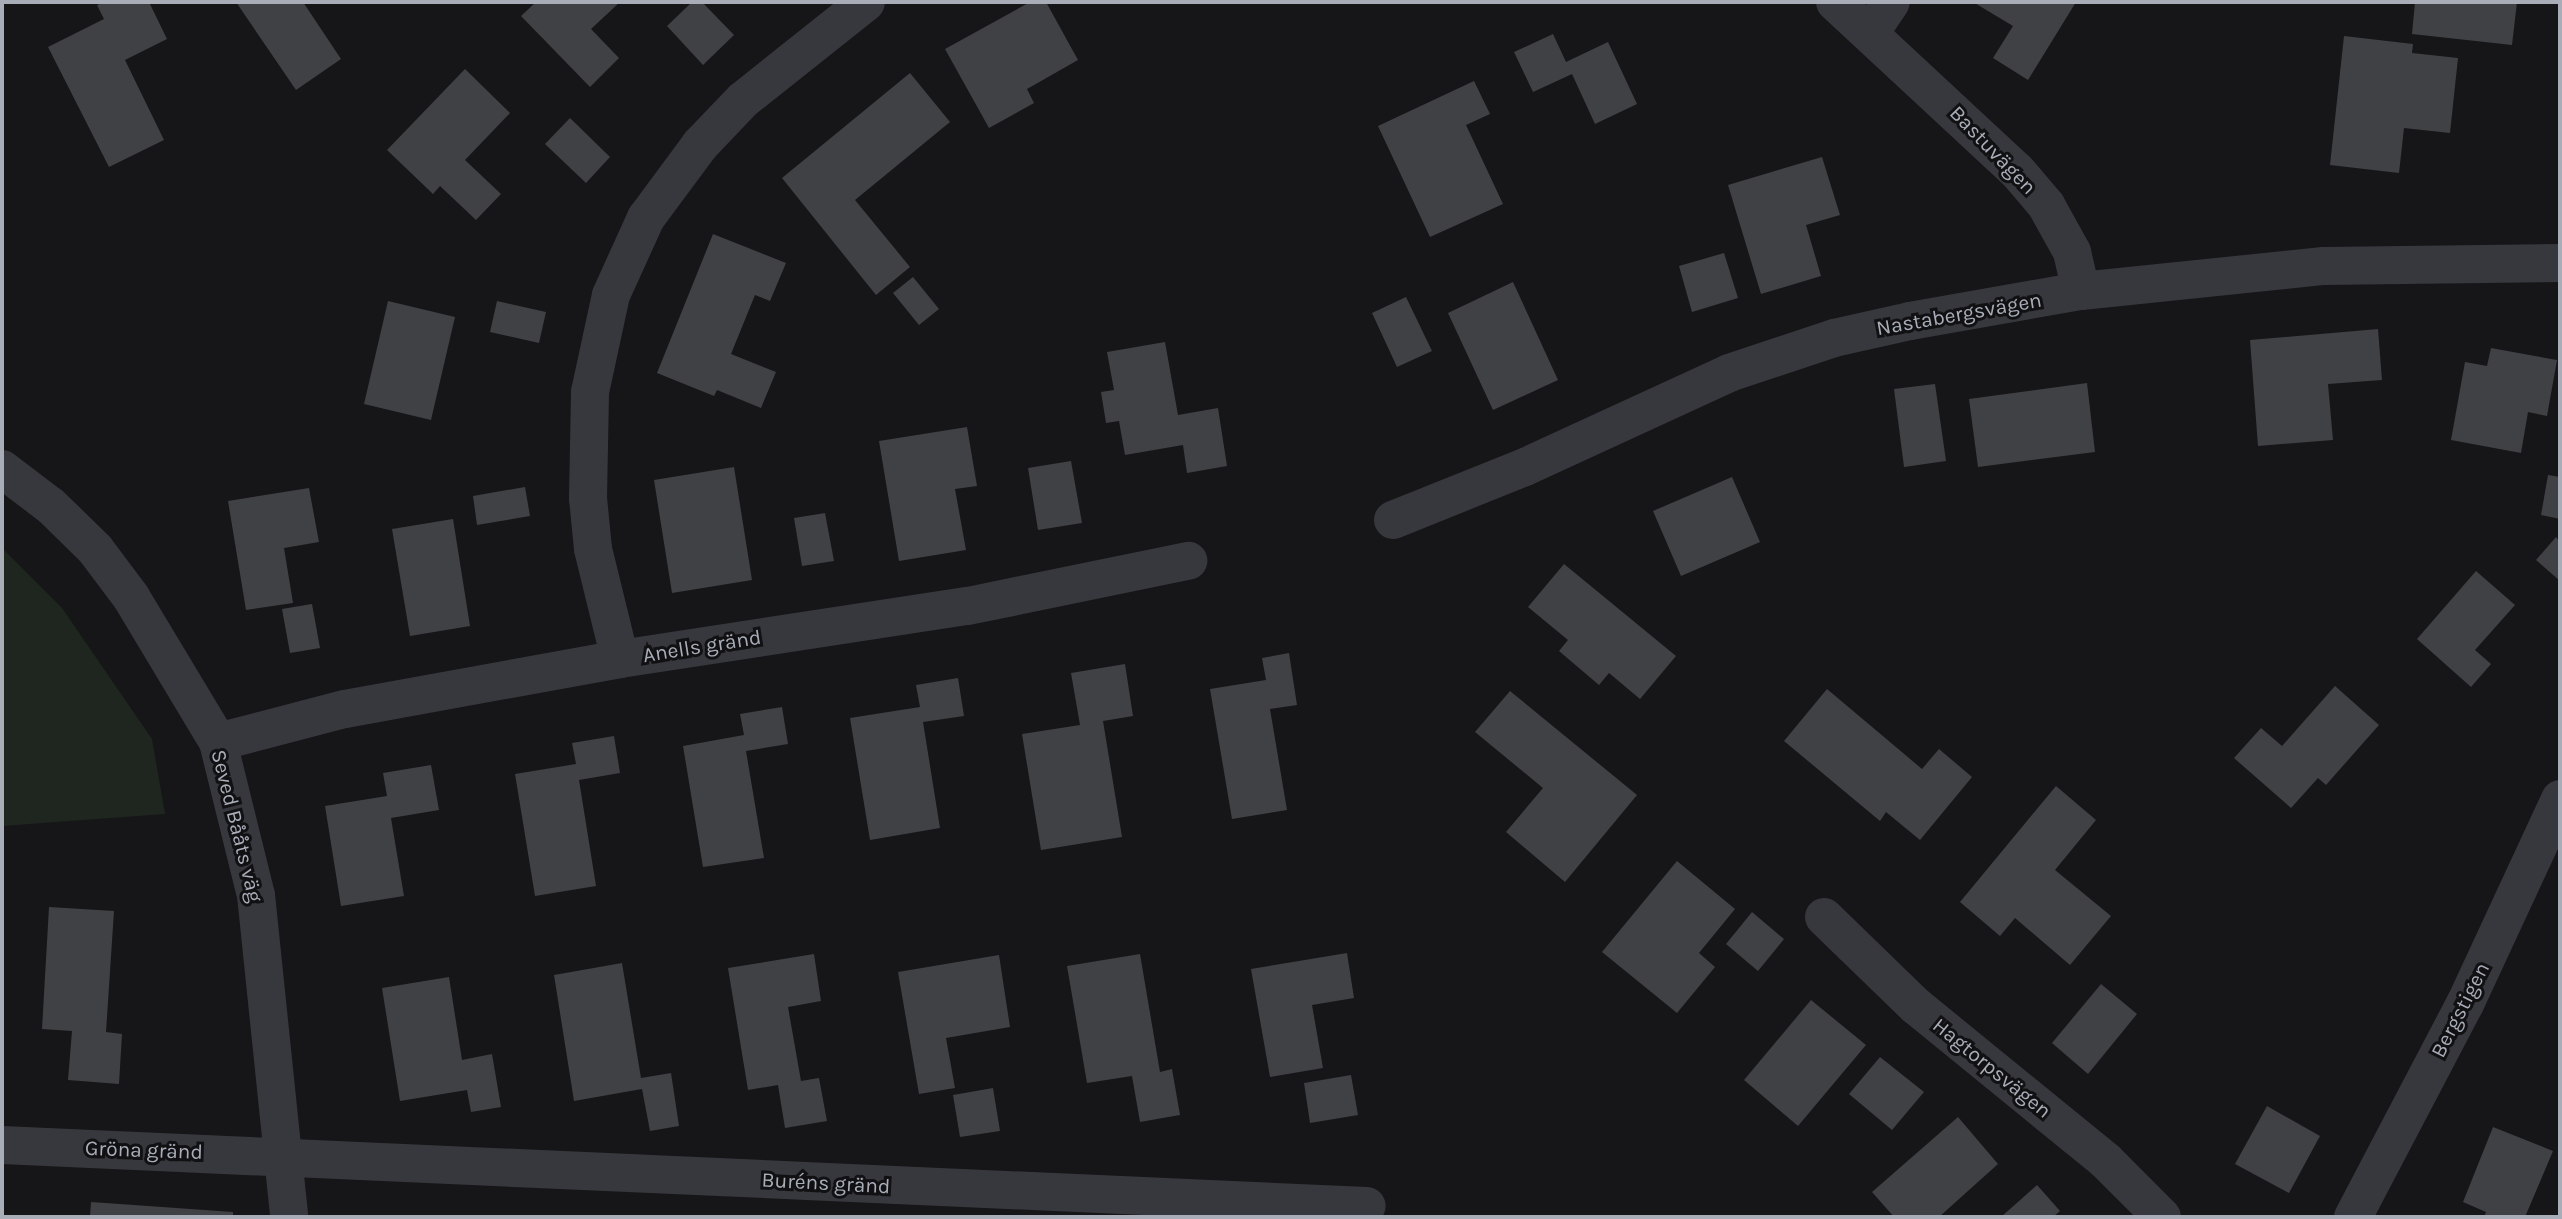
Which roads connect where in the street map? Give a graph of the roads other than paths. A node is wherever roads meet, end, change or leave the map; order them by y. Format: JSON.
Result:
{"nodes":[{"id":1,"x":866,"y":2,"type":"edge"},
{"id":2,"x":1835,"y":2,"type":"edge"},
{"id":3,"x":1891,"y":2,"type":"edge"},
{"id":4,"x":1870,"y":33,"type":"junction"},
{"id":5,"x":2560,"y":263,"type":"edge"},
{"id":6,"x":2081,"y":291,"type":"junction"},
{"id":7,"x":2,"y":469,"type":"edge"},
{"id":8,"x":1393,"y":520,"type":"dead end"},
{"id":9,"x":1188,"y":561,"type":"dead end"},
{"id":10,"x":620,"y":659,"type":"junction"},
{"id":11,"x":218,"y":742,"type":"junction"},
{"id":12,"x":2560,"y":799,"type":"edge"},
{"id":13,"x":1824,"y":917,"type":"dead end"},
{"id":14,"x":2,"y":1145,"type":"edge"},
{"id":15,"x":285,"y":1158,"type":"junction"},
{"id":16,"x":1367,"y":1206,"type":"dead end"},
{"id":17,"x":289,"y":1217,"type":"edge"},
{"id":18,"x":2162,"y":1217,"type":"edge"},
{"id":19,"x":2353,"y":1217,"type":"edge"}],
"edges":[{"from":1,"to":10,"type":"street"},
{"from":2,"to":4,"type":"street","name":"Bastuvägen"},
{"from":3,"to":4,"type":"street"},
{"from":4,"to":6,"type":"street","name":"Bastuvägen"},
{"from":5,"to":6,"type":"street","name":"Nastabergsvägen"},
{"from":6,"to":8,"type":"street","name":"Nastabergsvägen"},
{"from":7,"to":11,"type":"street","name":"Seved Bååts väg"},
{"from":9,"to":10,"type":"street","name":"Anells gränd"},
{"from":10,"to":11,"type":"street","name":"Anells gränd"},
{"from":11,"to":15,"type":"street","name":"Seved Bååts väg"},
{"from":12,"to":19,"type":"street","name":"Bergstigen"},
{"from":13,"to":18,"type":"street","name":"Hagtorpsvägen"},
{"from":14,"to":15,"type":"street","name":"Gröna gränd"},
{"from":15,"to":16,"type":"street","name":"Buréns gränd"},
{"from":15,"to":17,"type":"street","name":"Seved Bååts väg"}]}
